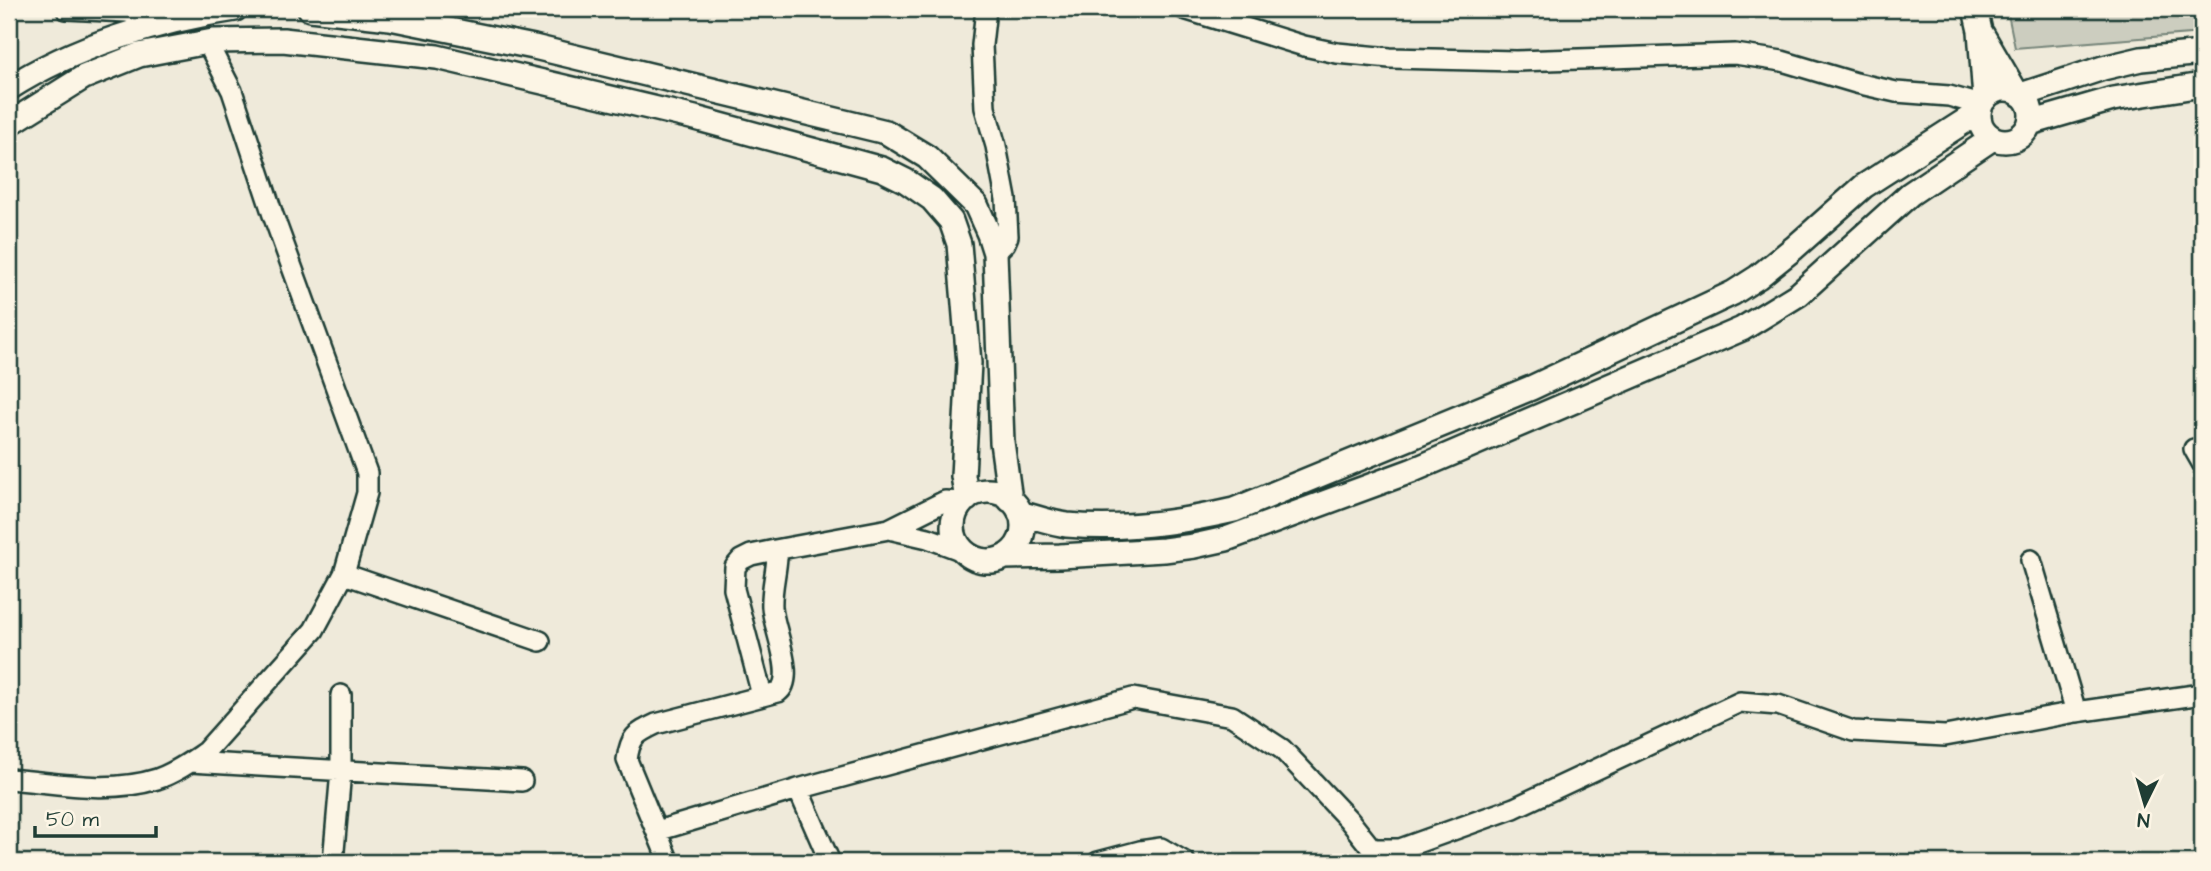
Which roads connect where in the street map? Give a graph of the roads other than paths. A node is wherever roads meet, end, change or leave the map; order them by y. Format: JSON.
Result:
{"nodes":[{"id":1,"x":66,"y":9,"type":"edge"},
{"id":2,"x":235,"y":9,"type":"edge"},
{"id":3,"x":310,"y":9,"type":"edge"},
{"id":4,"x":986,"y":9,"type":"edge"},
{"id":5,"x":1184,"y":9,"type":"edge"},
{"id":6,"x":2180,"y":9,"type":"edge"},
{"id":7,"x":2202,"y":9,"type":"edge"},
{"id":8,"x":1978,"y":20,"type":"edge"},
{"id":9,"x":139,"y":39,"type":"junction"},
{"id":10,"x":207,"y":42,"type":"junction"},
{"id":11,"x":2202,"y":53,"type":"edge"},
{"id":12,"x":2202,"y":85,"type":"edge"},
{"id":13,"x":9,"y":88,"type":"edge"},
{"id":14,"x":2019,"y":93,"type":"junction"},
{"id":15,"x":1982,"y":105,"type":"junction"},
{"id":16,"x":2030,"y":123,"type":"junction"},
{"id":17,"x":9,"y":124,"type":"edge"},
{"id":18,"x":1993,"y":138,"type":"junction"},
{"id":19,"x":995,"y":253,"type":"junction"},
{"id":20,"x":964,"y":500,"type":"junction"},
{"id":21,"x":1015,"y":506,"type":"junction"},
{"id":22,"x":888,"y":529,"type":"junction"},
{"id":23,"x":775,"y":550,"type":"junction"},
{"id":24,"x":964,"y":551,"type":"junction"},
{"id":25,"x":1004,"y":557,"type":"junction"},
{"id":26,"x":2031,"y":559,"type":"dead end"},
{"id":27,"x":344,"y":574,"type":"junction"},
{"id":28,"x":540,"y":641,"type":"dead end"},
{"id":29,"x":2202,"y":694,"type":"edge"},
{"id":30,"x":341,"y":695,"type":"dead end"},
{"id":31,"x":762,"y":695,"type":"junction"},
{"id":32,"x":2076,"y":712,"type":"junction"},
{"id":33,"x":190,"y":762,"type":"junction"},
{"id":34,"x":341,"y":771,"type":"junction"},
{"id":35,"x":9,"y":779,"type":"edge"},
{"id":36,"x":522,"y":781,"type":"dead end"},
{"id":37,"x":798,"y":789,"type":"junction"},
{"id":38,"x":657,"y":831,"type":"junction"},
{"id":39,"x":1372,"y":855,"type":"edge"},
{"id":40,"x":332,"y":862,"type":"edge"},
{"id":41,"x":669,"y":862,"type":"edge"},
{"id":42,"x":830,"y":862,"type":"edge"},
{"id":43,"x":1098,"y":862,"type":"edge"},
{"id":44,"x":1185,"y":862,"type":"edge"}],
"edges":[{"from":1,"to":9,"type":"street"},
{"from":2,"to":9,"type":"street"},
{"from":3,"to":19,"type":"street"},
{"from":4,"to":19,"type":"street"},
{"from":5,"to":15,"type":"street"},
{"from":6,"to":7,"type":"lane"},
{"from":8,"to":14,"type":"street"},
{"from":8,"to":15,"type":"street"},
{"from":9,"to":10,"type":"street"},
{"from":9,"to":13,"type":"street"},
{"from":9,"to":17,"type":"street"},
{"from":10,"to":20,"type":"street"},
{"from":10,"to":27,"type":"street"},
{"from":11,"to":14,"type":"street"},
{"from":12,"to":16,"type":"street"},
{"from":14,"to":15,"type":"street"},
{"from":14,"to":16,"type":"street"},
{"from":15,"to":18,"type":"street"},
{"from":15,"to":21,"type":"street"},
{"from":16,"to":18,"type":"street"},
{"from":18,"to":25,"type":"street"},
{"from":19,"to":21,"type":"street"},
{"from":20,"to":21,"type":"street"},
{"from":20,"to":22,"type":"street"},
{"from":20,"to":24,"type":"street"},
{"from":21,"to":25,"type":"street"},
{"from":22,"to":23,"type":"street"},
{"from":22,"to":24,"type":"street"},
{"from":23,"to":31,"type":"street"},
{"from":23,"to":31,"type":"street"},
{"from":24,"to":25,"type":"street"},
{"from":26,"to":32,"type":"street"},
{"from":27,"to":28,"type":"street"},
{"from":27,"to":33,"type":"street"},
{"from":29,"to":32,"type":"street"},
{"from":30,"to":34,"type":"street"},
{"from":31,"to":38,"type":"street"},
{"from":32,"to":39,"type":"street"},
{"from":33,"to":34,"type":"street"},
{"from":33,"to":35,"type":"street"},
{"from":34,"to":36,"type":"street"},
{"from":34,"to":40,"type":"street"},
{"from":37,"to":38,"type":"street"},
{"from":37,"to":39,"type":"street"},
{"from":37,"to":42,"type":"street"},
{"from":38,"to":41,"type":"street"},
{"from":43,"to":44,"type":"street"}]}
